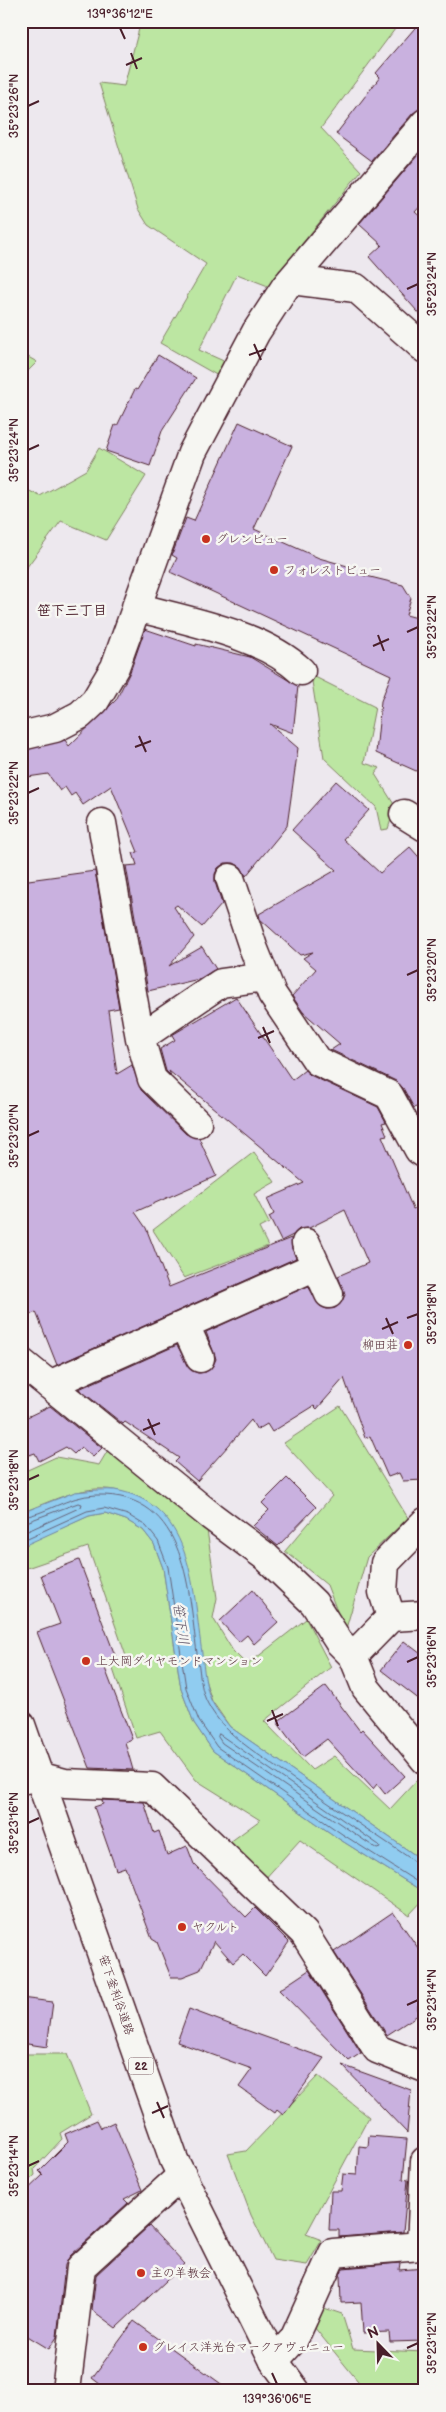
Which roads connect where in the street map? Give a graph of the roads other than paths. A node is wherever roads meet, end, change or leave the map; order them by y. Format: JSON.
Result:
{"nodes":[{"id":1,"x":425,"y":123,"type":"edge"},
{"id":2,"x":291,"y":280,"type":"junction"},
{"id":3,"x":425,"y":349,"type":"edge"},
{"id":4,"x":136,"y":607,"type":"junction"},
{"id":5,"x":301,"y":671,"type":"dead end"},
{"id":6,"x":21,"y":736,"type":"edge"},
{"id":7,"x":102,"y":824,"type":"dead end"},
{"id":8,"x":230,"y":878,"type":"dead end"},
{"id":9,"x":265,"y":977,"type":"junction"},
{"id":10,"x":140,"y":1038,"type":"junction"},
{"id":11,"x":416,"y":1123,"type":"edge"},
{"id":12,"x":197,"y":1124,"type":"dead end"},
{"id":13,"x":425,"y":1154,"type":"edge"},
{"id":14,"x":329,"y":1294,"type":"dead end"},
{"id":15,"x":185,"y":1325,"type":"junction"},
{"id":16,"x":200,"y":1358,"type":"dead end"},
{"id":17,"x":21,"y":1362,"type":"edge"},
{"id":18,"x":49,"y":1384,"type":"junction"},
{"id":19,"x":425,"y":1522,"type":"edge"},
{"id":20,"x":425,"y":1615,"type":"edge"},
{"id":21,"x":392,"y":1617,"type":"junction"},
{"id":22,"x":352,"y":1656,"type":"junction"},
{"id":23,"x":21,"y":1725,"type":"edge"},
{"id":24,"x":425,"y":1760,"type":"edge"},
{"id":25,"x":30,"y":1778,"type":"edge"},
{"id":26,"x":425,"y":2068,"type":"edge"},
{"id":27,"x":425,"y":2161,"type":"edge"},
{"id":28,"x":182,"y":2175,"type":"junction"},
{"id":29,"x":274,"y":2360,"type":"junction"},
{"id":30,"x":66,"y":2391,"type":"edge"},
{"id":31,"x":296,"y":2391,"type":"edge"}],
"edges":[{"from":1,"to":2,"type":"street"},
{"from":2,"to":3,"type":"street"},
{"from":2,"to":4,"type":"street"},
{"from":4,"to":5,"type":"street"},
{"from":4,"to":6,"type":"street"},
{"from":7,"to":10,"type":"street"},
{"from":8,"to":9,"type":"street"},
{"from":9,"to":10,"type":"street"},
{"from":9,"to":11,"type":"street"},
{"from":10,"to":12,"type":"street"},
{"from":11,"to":13,"type":"street"},
{"from":14,"to":15,"type":"street"},
{"from":15,"to":16,"type":"street"},
{"from":15,"to":18,"type":"street"},
{"from":17,"to":18,"type":"street"},
{"from":18,"to":22,"type":"street"},
{"from":19,"to":21,"type":"street"},
{"from":20,"to":21,"type":"street"},
{"from":21,"to":22,"type":"street"},
{"from":22,"to":24,"type":"street"},
{"from":23,"to":25,"type":"street","name":"笹下釜利谷道路","number":"22"},
{"from":25,"to":26,"type":"street"},
{"from":25,"to":28,"type":"street","name":"笹下釜利谷道路","number":"22"},
{"from":27,"to":29,"type":"street"},
{"from":28,"to":29,"type":"street","name":"笹下釜利谷道路","number":"22"},
{"from":28,"to":30,"type":"street"},
{"from":29,"to":31,"type":"street","name":"笹下釜利谷道路","number":"22"}]}
